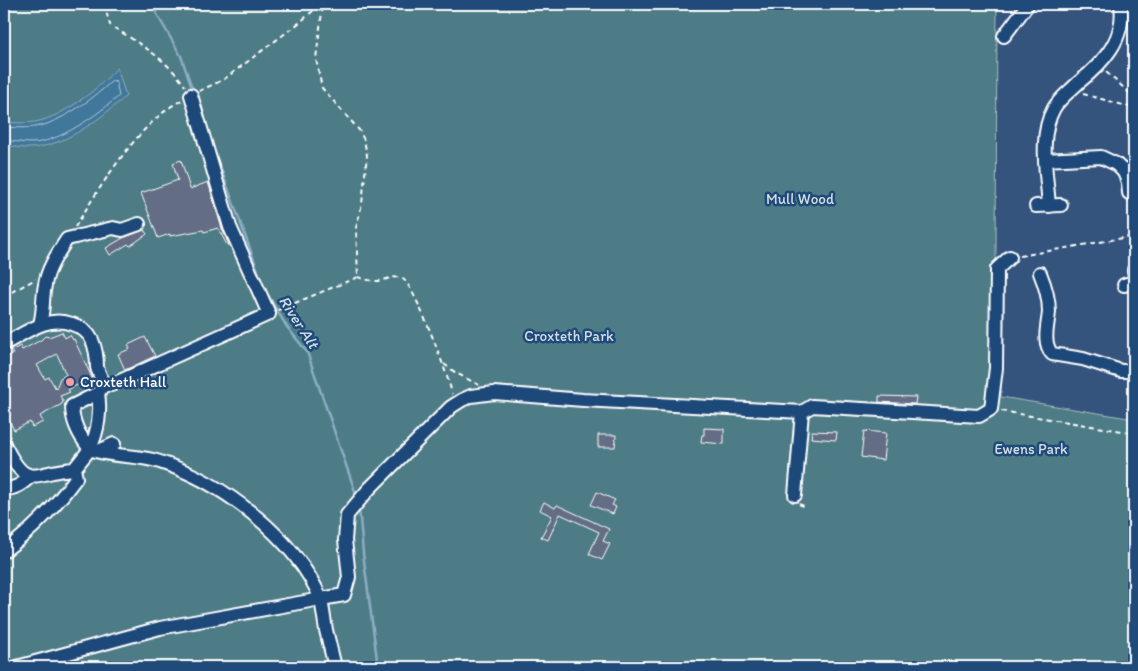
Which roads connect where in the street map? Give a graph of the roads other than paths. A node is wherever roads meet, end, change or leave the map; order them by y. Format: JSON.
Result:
{"nodes":[{"id":1,"x":1028,"y":4,"type":"edge"},
{"id":2,"x":1121,"y":4,"type":"edge"},
{"id":3,"x":1004,"y":36,"type":"dead end"},
{"id":4,"x":191,"y":95,"type":"road end"},
{"id":5,"x":1045,"y":160,"type":"junction"},
{"id":6,"x":1129,"y":170,"type":"edge"},
{"id":7,"x":1129,"y":193,"type":"dead end"},
{"id":8,"x":1049,"y":206,"type":"dead end"},
{"id":9,"x":139,"y":224,"type":"dead end"},
{"id":10,"x":1010,"y":257,"type":"road end"},
{"id":11,"x":1040,"y":272,"type":"dead end"},
{"id":12,"x":40,"y":324,"type":"junction"},
{"id":13,"x":4,"y":344,"type":"edge"},
{"id":14,"x":1134,"y":371,"type":"edge"},
{"id":15,"x":101,"y":389,"type":"junction"},
{"id":16,"x":802,"y":412,"type":"junction"},
{"id":17,"x":4,"y":444,"type":"edge"},
{"id":18,"x":114,"y":444,"type":"dead end"},
{"id":19,"x":95,"y":450,"type":"junction"},
{"id":20,"x":74,"y":469,"type":"junction"},
{"id":21,"x":31,"y":476,"type":"junction"},
{"id":22,"x":4,"y":489,"type":"edge"},
{"id":23,"x":795,"y":495,"type":"dead end"},
{"id":24,"x":4,"y":551,"type":"edge"},
{"id":25,"x":322,"y":599,"type":"junction"},
{"id":26,"x":17,"y":667,"type":"edge"},
{"id":27,"x":335,"y":667,"type":"edge"}],
"edges":[{"from":1,"to":3,"type":"street"},
{"from":2,"to":5,"type":"street"},
{"from":4,"to":15,"type":"street"},
{"from":5,"to":6,"type":"street"},
{"from":5,"to":8,"type":"street"},
{"from":6,"to":7,"type":"street"},
{"from":9,"to":12,"type":"street"},
{"from":10,"to":16,"type":"street"},
{"from":11,"to":14,"type":"street"},
{"from":12,"to":13,"type":"street"},
{"from":12,"to":15,"type":"street"},
{"from":15,"to":19,"type":"street"},
{"from":15,"to":19,"type":"street"},
{"from":16,"to":23,"type":"street"},
{"from":16,"to":25,"type":"street"},
{"from":17,"to":21,"type":"street"},
{"from":18,"to":19,"type":"street"},
{"from":19,"to":20,"type":"street"},
{"from":19,"to":25,"type":"street"},
{"from":20,"to":21,"type":"street"},
{"from":20,"to":24,"type":"street"},
{"from":21,"to":22,"type":"street"},
{"from":25,"to":26,"type":"street"},
{"from":25,"to":27,"type":"street"}]}
